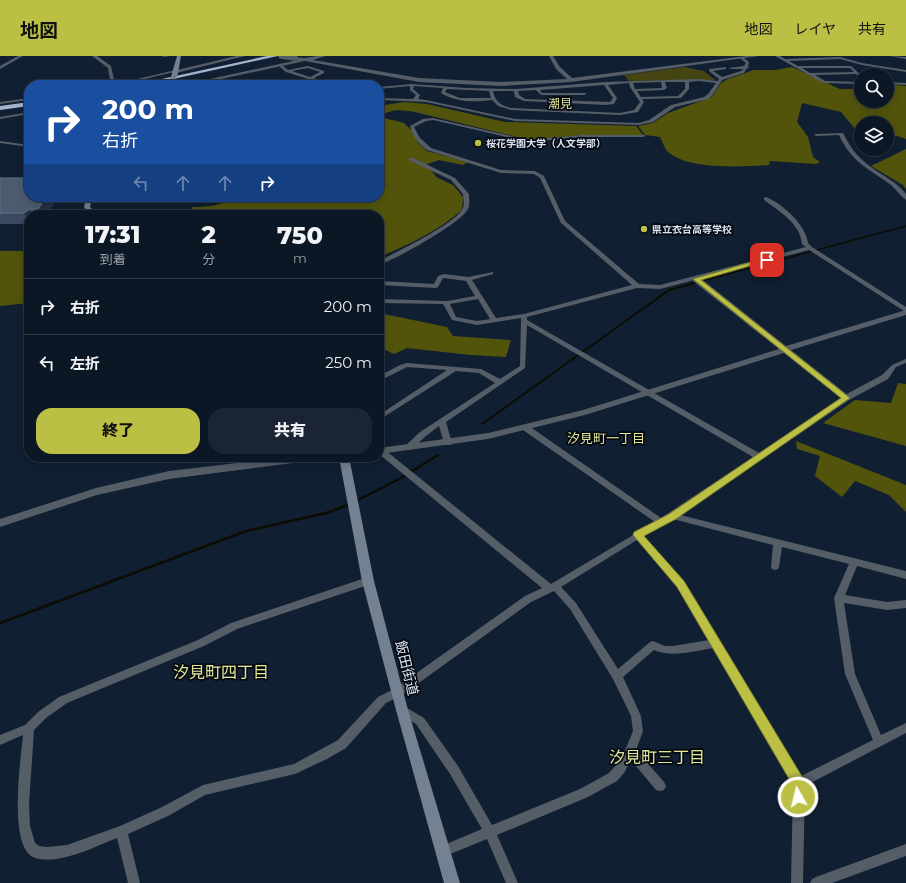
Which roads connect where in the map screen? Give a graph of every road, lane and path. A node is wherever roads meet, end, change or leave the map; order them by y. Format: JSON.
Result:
{"nodes":[{"id":1,"x":21,"y":56,"type":"edge"},
{"id":2,"x":94,"y":56,"type":"edge"},
{"id":3,"x":180,"y":56,"type":"edge"},
{"id":4,"x":243,"y":56,"type":"edge"},
{"id":5,"x":275,"y":56,"type":"edge"},
{"id":6,"x":281,"y":56,"type":"edge"},
{"id":7,"x":287,"y":56,"type":"edge"},
{"id":8,"x":324,"y":56,"type":"edge"},
{"id":9,"x":551,"y":56,"type":"edge"},
{"id":10,"x":757,"y":56,"type":"edge"},
{"id":11,"x":777,"y":56,"type":"edge"},
{"id":12,"x":891,"y":56,"type":"edge"},
{"id":13,"x":742,"y":58,"type":"junction"},
{"id":14,"x":906,"y":58,"type":"edge"},
{"id":15,"x":784,"y":60,"type":"junction"},
{"id":16,"x":308,"y":61,"type":"junction"},
{"id":17,"x":281,"y":66,"type":"junction"},
{"id":18,"x":748,"y":67,"type":"junction"},
{"id":19,"x":796,"y":67,"type":"junction"},
{"id":20,"x":0,"y":68,"type":"edge"},
{"id":21,"x":894,"y":68,"type":"junction"},
{"id":22,"x":854,"y":70,"type":"edge"},
{"id":23,"x":287,"y":71,"type":"junction"},
{"id":24,"x":906,"y":71,"type":"edge"},
{"id":25,"x":176,"y":72,"type":"junction"},
{"id":26,"x":808,"y":74,"type":"junction"},
{"id":27,"x":896,"y":74,"type":"dead end"},
{"id":28,"x":854,"y":75,"type":"edge"},
{"id":29,"x":310,"y":79,"type":"junction"},
{"id":30,"x":898,"y":79,"type":"dead end"},
{"id":31,"x":113,"y":80,"type":"edge"},
{"id":32,"x":138,"y":80,"type":"edge"},
{"id":33,"x":161,"y":80,"type":"edge"},
{"id":34,"x":174,"y":80,"type":"edge"},
{"id":35,"x":177,"y":80,"type":"edge"},
{"id":36,"x":210,"y":80,"type":"edge"},
{"id":37,"x":314,"y":80,"type":"edge"},
{"id":38,"x":571,"y":80,"type":"junction"},
{"id":39,"x":687,"y":81,"type":"junction"},
{"id":40,"x":719,"y":81,"type":"junction"},
{"id":41,"x":631,"y":82,"type":"junction"},
{"id":42,"x":662,"y":82,"type":"junction"},
{"id":43,"x":605,"y":83,"type":"junction"},
{"id":44,"x":854,"y":83,"type":"edge"},
{"id":45,"x":894,"y":84,"type":"edge"},
{"id":46,"x":901,"y":84,"type":"junction"},
{"id":47,"x":906,"y":84,"type":"edge"},
{"id":48,"x":412,"y":85,"type":"junction"},
{"id":49,"x":577,"y":86,"type":"junction"},
{"id":50,"x":384,"y":88,"type":"edge"},
{"id":51,"x":445,"y":88,"type":"junction"},
{"id":52,"x":538,"y":89,"type":"junction"},
{"id":53,"x":491,"y":90,"type":"junction"},
{"id":54,"x":516,"y":90,"type":"junction"},
{"id":55,"x":635,"y":90,"type":"junction"},
{"id":56,"x":384,"y":94,"type":"edge"},
{"id":57,"x":584,"y":94,"type":"junction"},
{"id":58,"x":642,"y":98,"type":"junction"},
{"id":59,"x":492,"y":99,"type":"junction"},
{"id":60,"x":24,"y":100,"type":"edge"},
{"id":61,"x":384,"y":100,"type":"edge"},
{"id":62,"x":415,"y":100,"type":"junction"},
{"id":63,"x":390,"y":101,"type":"junction"},
{"id":64,"x":543,"y":102,"type":"junction"},
{"id":65,"x":0,"y":103,"type":"edge"},
{"id":66,"x":384,"y":103,"type":"edge"},
{"id":67,"x":586,"y":103,"type":"junction"},
{"id":68,"x":24,"y":105,"type":"edge"},
{"id":69,"x":0,"y":108,"type":"edge"},
{"id":70,"x":24,"y":108,"type":"edge"},
{"id":71,"x":541,"y":110,"type":"junction"},
{"id":72,"x":0,"y":111,"type":"edge"},
{"id":73,"x":585,"y":112,"type":"junction"},
{"id":74,"x":24,"y":114,"type":"edge"},
{"id":75,"x":0,"y":118,"type":"edge"},
{"id":76,"x":540,"y":121,"type":"junction"},
{"id":77,"x":816,"y":135,"type":"dead end"},
{"id":78,"x":643,"y":136,"type":"dead end"},
{"id":79,"x":0,"y":142,"type":"edge"},
{"id":80,"x":24,"y":145,"type":"edge"},
{"id":81,"x":411,"y":159,"type":"dead end"},
{"id":82,"x":906,"y":198,"type":"edge"},
{"id":83,"x":766,"y":199,"type":"dead end"},
{"id":84,"x":810,"y":248,"type":"junction"},
{"id":85,"x":384,"y":260,"type":"edge"},
{"id":86,"x":491,"y":273,"type":"dead end"},
{"id":87,"x":468,"y":279,"type":"junction"},
{"id":88,"x":696,"y":279,"type":"junction"},
{"id":89,"x":384,"y":283,"type":"edge"},
{"id":90,"x":637,"y":286,"type":"junction"},
{"id":91,"x":479,"y":297,"type":"junction"},
{"id":92,"x":384,"y":301,"type":"edge"},
{"id":93,"x":446,"y":303,"type":"junction"},
{"id":94,"x":906,"y":311,"type":"edge"},
{"id":95,"x":524,"y":318,"type":"junction"},
{"id":96,"x":494,"y":320,"type":"junction"},
{"id":97,"x":783,"y":350,"type":"junction"},
{"id":98,"x":906,"y":361,"type":"edge"},
{"id":99,"x":454,"y":369,"type":"junction"},
{"id":100,"x":384,"y":375,"type":"edge"},
{"id":101,"x":499,"y":382,"type":"junction"},
{"id":102,"x":649,"y":393,"type":"junction"},
{"id":103,"x":846,"y":398,"type":"junction"},
{"id":104,"x":384,"y":415,"type":"edge"},
{"id":105,"x":442,"y":422,"type":"junction"},
{"id":106,"x":526,"y":428,"type":"junction"},
{"id":107,"x":448,"y":443,"type":"junction"},
{"id":108,"x":408,"y":448,"type":"junction"},
{"id":109,"x":384,"y":451,"type":"edge"},
{"id":110,"x":384,"y":454,"type":"edge"},
{"id":111,"x":759,"y":457,"type":"junction"},
{"id":112,"x":275,"y":462,"type":"edge"},
{"id":113,"x":345,"y":462,"type":"edge"},
{"id":114,"x":672,"y":516,"type":"junction"},
{"id":115,"x":1,"y":522,"type":"edge"},
{"id":116,"x":660,"y":522,"type":"junction"},
{"id":117,"x":638,"y":535,"type":"junction"},
{"id":118,"x":778,"y":542,"type":"junction"},
{"id":119,"x":854,"y":562,"type":"junction"},
{"id":120,"x":775,"y":567,"type":"dead end"},
{"id":121,"x":906,"y":575,"type":"edge"},
{"id":122,"x":368,"y":581,"type":"junction"},
{"id":123,"x":552,"y":587,"type":"junction"},
{"id":124,"x":839,"y":598,"type":"junction"},
{"id":125,"x":906,"y":604,"type":"edge"},
{"id":126,"x":717,"y":643,"type":"junction"},
{"id":127,"x":617,"y":676,"type":"junction"},
{"id":128,"x":398,"y":692,"type":"junction"},
{"id":129,"x":402,"y":710,"type":"junction"},
{"id":130,"x":29,"y":728,"type":"junction"},
{"id":131,"x":906,"y":728,"type":"edge"},
{"id":132,"x":0,"y":740,"type":"edge"},
{"id":133,"x":879,"y":742,"type":"junction"},
{"id":134,"x":630,"y":751,"type":"junction"},
{"id":135,"x":799,"y":782,"type":"junction"},
{"id":136,"x":660,"y":786,"type":"dead end"},
{"id":137,"x":120,"y":831,"type":"junction"},
{"id":138,"x":490,"y":833,"type":"junction"},
{"id":139,"x":906,"y":850,"type":"edge"},
{"id":140,"x":443,"y":851,"type":"junction"},
{"id":141,"x":134,"y":883,"type":"edge"},
{"id":142,"x":452,"y":883,"type":"edge"},
{"id":143,"x":512,"y":883,"type":"edge"},
{"id":144,"x":797,"y":883,"type":"edge"},
{"id":145,"x":816,"y":883,"type":"edge"}],
"edges":[{"from":1,"to":20,"type":"street"},
{"from":2,"to":31,"type":"street"},
{"from":3,"to":25,"type":"main road"},
{"from":4,"to":25,"type":"street"},
{"from":5,"to":33,"type":"highway"},
{"from":6,"to":16,"type":"street","bridge":true},
{"from":7,"to":35,"type":"highway"},
{"from":8,"to":16,"type":"street"},
{"from":9,"to":38,"type":"street"},
{"from":10,"to":13,"type":"street"},
{"from":11,"to":15,"type":"street"},
{"from":12,"to":14,"type":"street"},
{"from":13,"to":18,"type":"street"},
{"from":13,"to":38,"type":"street"},
{"from":15,"to":19,"type":"street"},
{"from":15,"to":21,"type":"street"},
{"from":16,"to":17,"type":"street"},
{"from":16,"to":38,"type":"street"},
{"from":17,"to":23,"type":"street"},
{"from":17,"to":36,"type":"street"},
{"from":18,"to":40,"type":"street"},
{"from":18,"to":40,"type":"street"},
{"from":19,"to":22,"type":"street"},
{"from":19,"to":26,"type":"street"},
{"from":21,"to":24,"type":"street"},
{"from":21,"to":27,"type":"street"},
{"from":23,"to":29,"type":"street"},
{"from":23,"to":29,"type":"street"},
{"from":25,"to":32,"type":"street"},
{"from":25,"to":34,"type":"main road","bridge":true},
{"from":26,"to":28,"type":"street"},
{"from":26,"to":44,"type":"street"},
{"from":29,"to":37,"type":"street"},
{"from":30,"to":46,"type":"street"},
{"from":38,"to":49,"type":"street"},
{"from":39,"to":40,"type":"street"},
{"from":39,"to":42,"type":"street"},
{"from":39,"to":58,"type":"street"},
{"from":40,"to":76,"type":"street"},
{"from":41,"to":42,"type":"street"},
{"from":41,"to":43,"type":"street"},
{"from":41,"to":55,"type":"street"},
{"from":42,"to":55,"type":"street"},
{"from":43,"to":49,"type":"street"},
{"from":43,"to":67,"type":"street"},
{"from":45,"to":46,"type":"street"},
{"from":46,"to":47,"type":"street"},
{"from":48,"to":50,"type":"street"},
{"from":48,"to":51,"type":"street"},
{"from":48,"to":62,"type":"street"},
{"from":49,"to":52,"type":"street"},
{"from":49,"to":57,"type":"street"},
{"from":51,"to":53,"type":"street"},
{"from":51,"to":59,"type":"street"},
{"from":52,"to":54,"type":"street"},
{"from":52,"to":57,"type":"street"},
{"from":53,"to":54,"type":"street"},
{"from":53,"to":59,"type":"street"},
{"from":54,"to":64,"type":"street"},
{"from":55,"to":58,"type":"street"},
{"from":56,"to":63,"type":"street"},
{"from":57,"to":67,"type":"street"},
{"from":58,"to":73,"type":"street"},
{"from":59,"to":71,"type":"street"},
{"from":60,"to":65,"type":"street"},
{"from":61,"to":63,"type":"street"},
{"from":62,"to":63,"type":"street"},
{"from":62,"to":76,"type":"street"},
{"from":63,"to":66,"type":"street"},
{"from":64,"to":67,"type":"street"},
{"from":64,"to":71,"type":"street"},
{"from":67,"to":73,"type":"street"},
{"from":68,"to":69,"type":"highway"},
{"from":70,"to":72,"type":"highway"},
{"from":71,"to":73,"type":"street"},
{"from":71,"to":76,"type":"street"},
{"from":74,"to":75,"type":"street"},
{"from":77,"to":82,"type":"street"},
{"from":78,"to":90,"type":"street"},
{"from":79,"to":80,"type":"street"},
{"from":81,"to":85,"type":"street"},
{"from":83,"to":84,"type":"street"},
{"from":84,"to":88,"type":"street"},
{"from":84,"to":94,"type":"street"},
{"from":86,"to":87,"type":"street"},
{"from":87,"to":89,"type":"street"},
{"from":87,"to":91,"type":"street"},
{"from":88,"to":90,"type":"street"},
{"from":88,"to":97,"type":"street"},
{"from":90,"to":95,"type":"street"},
{"from":91,"to":93,"type":"street"},
{"from":91,"to":96,"type":"street"},
{"from":92,"to":93,"type":"street"},
{"from":93,"to":96,"type":"street"},
{"from":94,"to":97,"type":"street"},
{"from":95,"to":96,"type":"street"},
{"from":95,"to":101,"type":"street"},
{"from":95,"to":102,"type":"street"},
{"from":97,"to":102,"type":"street"},
{"from":97,"to":103,"type":"street"},
{"from":98,"to":103,"type":"street"},
{"from":99,"to":100,"type":"street"},
{"from":99,"to":101,"type":"street"},
{"from":99,"to":104,"type":"street"},
{"from":101,"to":105,"type":"street"},
{"from":102,"to":106,"type":"street"},
{"from":102,"to":111,"type":"street"},
{"from":103,"to":111,"type":"street"},
{"from":105,"to":107,"type":"street"},
{"from":105,"to":108,"type":"street"},
{"from":106,"to":107,"type":"street"},
{"from":106,"to":116,"type":"street"},
{"from":107,"to":108,"type":"street"},
{"from":108,"to":109,"type":"street"},
{"from":110,"to":123,"type":"street"},
{"from":111,"to":114,"type":"street"},
{"from":112,"to":115,"type":"street"},
{"from":113,"to":122,"type":"main road","name":"飯田街道"},
{"from":114,"to":116,"type":"street"},
{"from":114,"to":118,"type":"street"},
{"from":116,"to":117,"type":"street"},
{"from":117,"to":123,"type":"street"},
{"from":117,"to":126,"type":"street"},
{"from":118,"to":119,"type":"street"},
{"from":118,"to":120,"type":"street"},
{"from":119,"to":121,"type":"street"},
{"from":119,"to":124,"type":"street"},
{"from":122,"to":128,"type":"main road","name":"飯田街道"},
{"from":122,"to":130,"type":"street"},
{"from":123,"to":127,"type":"street"},
{"from":123,"to":128,"type":"street"},
{"from":124,"to":125,"type":"street"},
{"from":124,"to":133,"type":"street"},
{"from":126,"to":127,"type":"street"},
{"from":126,"to":135,"type":"street"},
{"from":127,"to":134,"type":"street"},
{"from":128,"to":129,"type":"main road","name":"飯田街道"},
{"from":128,"to":137,"type":"street"},
{"from":129,"to":138,"type":"street"},
{"from":129,"to":140,"type":"main road","name":"飯田街道"},
{"from":130,"to":132,"type":"street"},
{"from":130,"to":137,"type":"street"},
{"from":131,"to":133,"type":"street"},
{"from":133,"to":135,"type":"street"},
{"from":134,"to":136,"type":"street"},
{"from":134,"to":138,"type":"street"},
{"from":135,"to":144,"type":"street"},
{"from":137,"to":141,"type":"street"},
{"from":138,"to":140,"type":"street"},
{"from":138,"to":143,"type":"street"},
{"from":139,"to":145,"type":"street"},
{"from":140,"to":142,"type":"main road","name":"飯田街道"}]}
